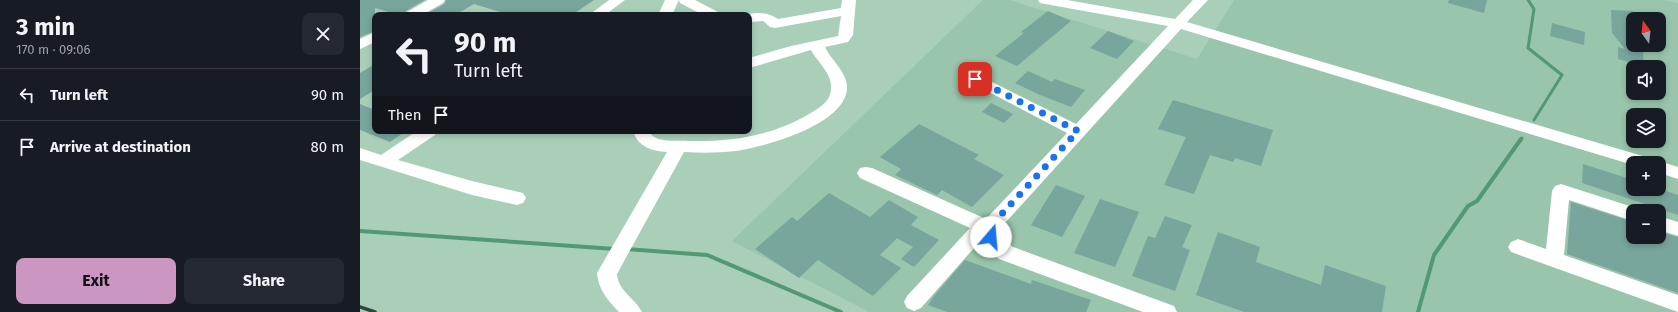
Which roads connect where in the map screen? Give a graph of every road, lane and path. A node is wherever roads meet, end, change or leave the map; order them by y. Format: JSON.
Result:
{"nodes":[{"id":1,"x":438,"y":0,"type":"edge"},
{"id":2,"x":618,"y":0,"type":"edge"},
{"id":3,"x":672,"y":0,"type":"edge"},
{"id":4,"x":685,"y":0,"type":"edge"},
{"id":5,"x":1045,"y":0,"type":"edge"},
{"id":6,"x":1201,"y":0,"type":"edge"},
{"id":7,"x":848,"y":6,"type":"edge"},
{"id":8,"x":417,"y":12,"type":"edge"},
{"id":9,"x":600,"y":12,"type":"edge"},
{"id":10,"x":666,"y":12,"type":"edge"},
{"id":11,"x":707,"y":12,"type":"edge"},
{"id":12,"x":752,"y":18,"type":"edge"},
{"id":13,"x":1178,"y":24,"type":"junction"},
{"id":14,"x":372,"y":38,"type":"edge"},
{"id":15,"x":360,"y":45,"type":"edge"},
{"id":16,"x":816,"y":45,"type":"junction"},
{"id":17,"x":752,"y":62,"type":"edge"},
{"id":18,"x":975,"y":79,"type":"dead end"},
{"id":19,"x":1078,"y":131,"type":"junction"},
{"id":20,"x":425,"y":134,"type":"edge"},
{"id":21,"x":642,"y":134,"type":"edge"},
{"id":22,"x":679,"y":146,"type":"junction"},
{"id":23,"x":360,"y":154,"type":"edge"},
{"id":24,"x":1626,"y":157,"type":"edge"},
{"id":25,"x":383,"y":162,"type":"junction"},
{"id":26,"x":1666,"y":169,"type":"edge"},
{"id":27,"x":866,"y":172,"type":"dead end"},
{"id":28,"x":1678,"y":173,"type":"edge"},
{"id":29,"x":517,"y":198,"type":"dead end"},
{"id":30,"x":1626,"y":212,"type":"edge"},
{"id":31,"x":1666,"y":225,"type":"edge"},
{"id":32,"x":987,"y":227,"type":"junction"},
{"id":33,"x":1678,"y":229,"type":"edge"},
{"id":34,"x":1518,"y":246,"type":"dead end"},
{"id":35,"x":1554,"y":260,"type":"junction"},
{"id":36,"x":914,"y":302,"type":"dead end"},
{"id":37,"x":1678,"y":304,"type":"edge"},
{"id":38,"x":632,"y":312,"type":"edge"},
{"id":39,"x":1167,"y":312,"type":"edge"}],
"edges":[{"from":1,"to":8,"type":"street"},
{"from":2,"to":9,"type":"street"},
{"from":3,"to":10,"type":"street"},
{"from":4,"to":11,"type":"street"},
{"from":5,"to":13,"type":"street"},
{"from":6,"to":13,"type":"street"},
{"from":7,"to":12,"type":"street"},
{"from":7,"to":16,"type":"street"},
{"from":13,"to":19,"type":"street"},
{"from":13,"to":24,"type":"street"},
{"from":14,"to":15,"type":"street"},
{"from":16,"to":17,"type":"street"},
{"from":16,"to":22,"type":"street"},
{"from":18,"to":19,"type":"street"},
{"from":19,"to":32,"type":"street"},
{"from":20,"to":25,"type":"street"},
{"from":21,"to":22,"type":"street"},
{"from":22,"to":38,"type":"street"},
{"from":23,"to":25,"type":"street"},
{"from":25,"to":29,"type":"street"},
{"from":26,"to":28,"type":"street"},
{"from":27,"to":32,"type":"street"},
{"from":30,"to":35,"type":"street"},
{"from":31,"to":33,"type":"street"},
{"from":32,"to":36,"type":"street"},
{"from":32,"to":39,"type":"street"},
{"from":34,"to":35,"type":"street"},
{"from":35,"to":37,"type":"street"}]}
